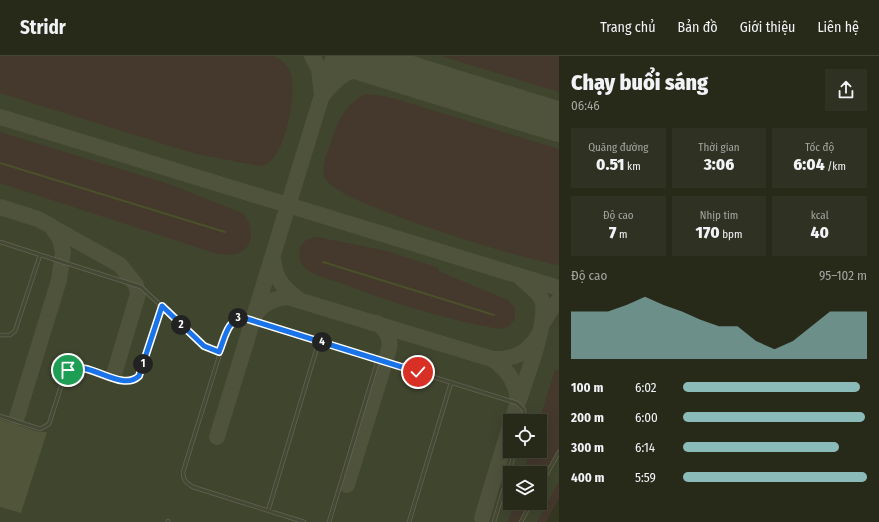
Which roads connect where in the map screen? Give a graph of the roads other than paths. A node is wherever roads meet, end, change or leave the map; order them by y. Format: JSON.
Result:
{"nodes":[{"id":1,"x":0,"y":242,"type":"edge"},
{"id":2,"x":40,"y":255,"type":"junction"},
{"id":3,"x":162,"y":306,"type":"junction"},
{"id":4,"x":0,"y":335,"type":"edge"},
{"id":5,"x":319,"y":341,"type":"junction"},
{"id":6,"x":219,"y":352,"type":"junction"},
{"id":7,"x":378,"y":360,"type":"junction"},
{"id":8,"x":451,"y":383,"type":"junction"},
{"id":9,"x":524,"y":414,"type":"edge"},
{"id":10,"x":0,"y":416,"type":"edge"},
{"id":11,"x":559,"y":452,"type":"edge"},
{"id":12,"x":513,"y":458,"type":"edge"},
{"id":13,"x":547,"y":473,"type":"edge"},
{"id":14,"x":527,"y":510,"type":"edge"},
{"id":15,"x":268,"y":511,"type":"junction"},
{"id":16,"x":304,"y":522,"type":"edge"},
{"id":17,"x":329,"y":522,"type":"edge"},
{"id":18,"x":409,"y":522,"type":"edge"},
{"id":19,"x":494,"y":522,"type":"edge"},
{"id":20,"x":521,"y":522,"type":"edge"}],
"edges":[{"from":1,"to":2,"type":"lane"},
{"from":2,"to":3,"type":"lane"},
{"from":2,"to":4,"type":"lane"},
{"from":3,"to":6,"type":"lane"},
{"from":3,"to":10,"type":"lane"},
{"from":5,"to":6,"type":"lane"},
{"from":5,"to":7,"type":"lane"},
{"from":5,"to":15,"type":"lane"},
{"from":6,"to":15,"type":"lane"},
{"from":7,"to":8,"type":"lane"},
{"from":7,"to":17,"type":"lane"},
{"from":8,"to":9,"type":"lane"},
{"from":8,"to":18,"type":"lane"},
{"from":11,"to":13,"type":"lane"},
{"from":12,"to":19,"type":"lane"},
{"from":14,"to":20,"type":"lane"},
{"from":15,"to":16,"type":"lane"}]}
